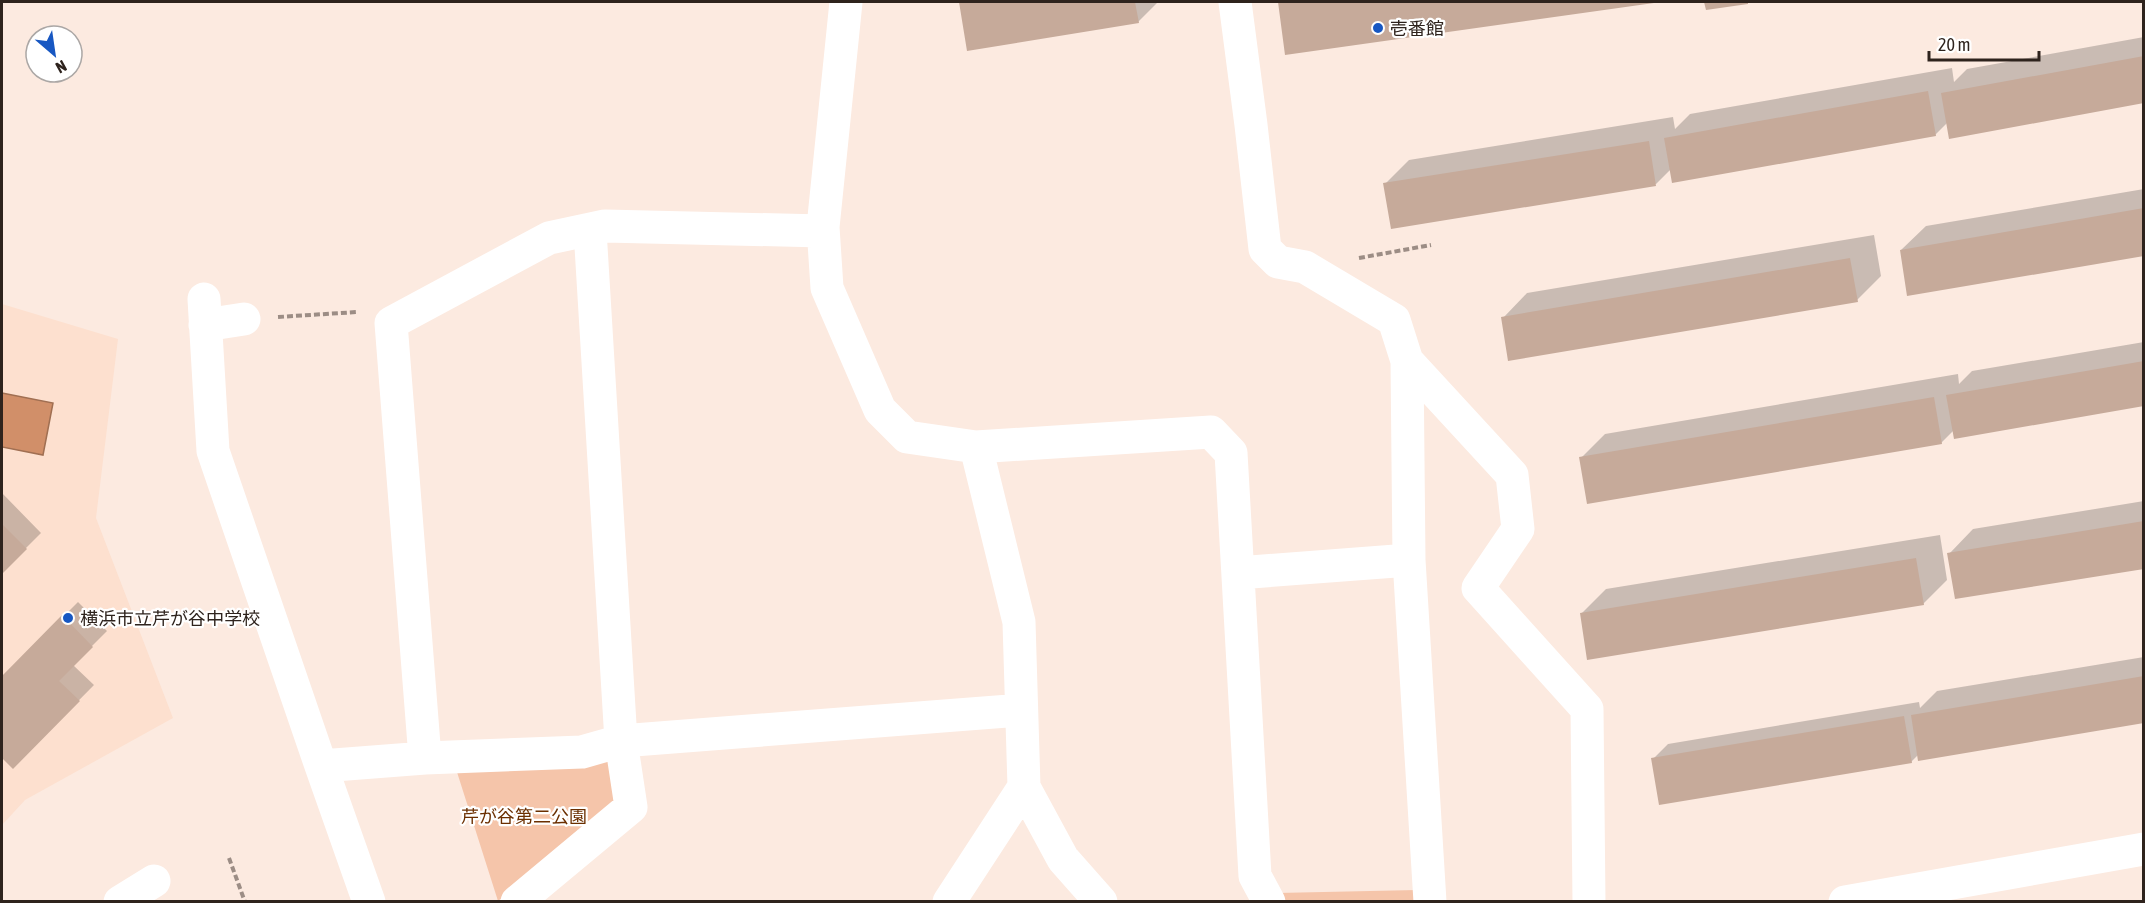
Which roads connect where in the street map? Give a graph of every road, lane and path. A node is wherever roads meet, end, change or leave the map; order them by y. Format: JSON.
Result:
{"nodes":[{"id":1,"x":846,"y":2,"type":"edge"},
{"id":2,"x":1235,"y":2,"type":"edge"},
{"id":3,"x":590,"y":230,"type":"junction"},
{"id":4,"x":823,"y":231,"type":"junction"},
{"id":5,"x":1431,"y":245,"type":"dead end"},
{"id":6,"x":1348,"y":260,"type":"dead end"},
{"id":7,"x":379,"y":317,"type":"junction"},
{"id":8,"x":244,"y":319,"type":"joint"},
{"id":9,"x":1407,"y":361,"type":"junction"},
{"id":10,"x":976,"y":447,"type":"junction"},
{"id":11,"x":1409,"y":560,"type":"junction"},
{"id":12,"x":1238,"y":573,"type":"junction"},
{"id":13,"x":1021,"y":710,"type":"junction"},
{"id":14,"x":621,"y":741,"type":"junction"},
{"id":15,"x":425,"y":758,"type":"junction"},
{"id":16,"x":321,"y":766,"type":"junction"},
{"id":17,"x":1024,"y":787,"type":"junction"},
{"id":18,"x":2144,"y":849,"type":"edge"},
{"id":19,"x":229,"y":858,"type":"dead end"},
{"id":20,"x":154,"y":881,"type":"dead end"},
{"id":21,"x":120,"y":902,"type":"edge"},
{"id":22,"x":245,"y":902,"type":"edge"},
{"id":23,"x":369,"y":902,"type":"edge"},
{"id":24,"x":517,"y":902,"type":"edge"},
{"id":25,"x":949,"y":902,"type":"edge"},
{"id":26,"x":1101,"y":902,"type":"edge"},
{"id":27,"x":1269,"y":902,"type":"edge"},
{"id":28,"x":1430,"y":902,"type":"edge"},
{"id":29,"x":1589,"y":902,"type":"edge"},
{"id":30,"x":1845,"y":902,"type":"edge"}],
"edges":[{"from":1,"to":4,"type":"street"},
{"from":2,"to":9,"type":"street"},
{"from":3,"to":4,"type":"street"},
{"from":3,"to":7,"type":"street"},
{"from":3,"to":14,"type":"street"},
{"from":4,"to":10,"type":"street"},
{"from":5,"to":6,"type":"path"},
{"from":7,"to":8,"type":"path"},
{"from":7,"to":15,"type":"street"},
{"from":8,"to":16,"type":"street"},
{"from":9,"to":11,"type":"street"},
{"from":9,"to":29,"type":"street"},
{"from":10,"to":12,"type":"street"},
{"from":10,"to":13,"type":"street"},
{"from":11,"to":12,"type":"street"},
{"from":11,"to":28,"type":"street"},
{"from":12,"to":27,"type":"street"},
{"from":13,"to":14,"type":"street"},
{"from":13,"to":17,"type":"street"},
{"from":14,"to":15,"type":"street"},
{"from":14,"to":24,"type":"street"},
{"from":15,"to":16,"type":"street"},
{"from":16,"to":23,"type":"street"},
{"from":17,"to":25,"type":"street"},
{"from":17,"to":26,"type":"street"},
{"from":18,"to":30,"type":"street"},
{"from":19,"to":22,"type":"path"},
{"from":20,"to":21,"type":"street"}]}
